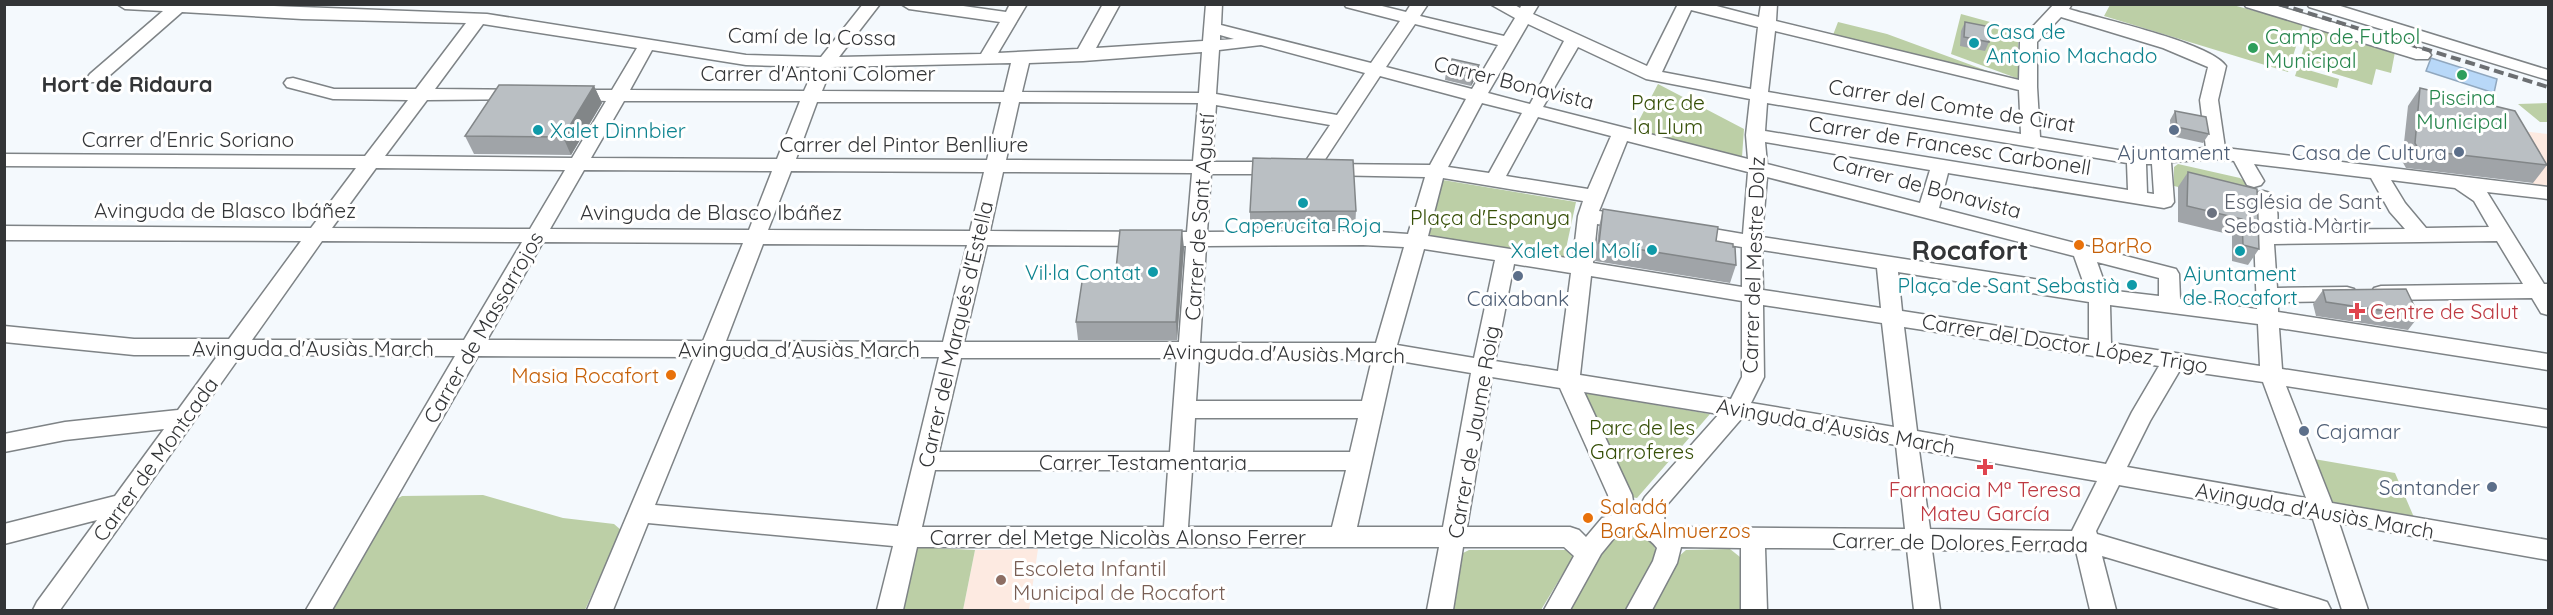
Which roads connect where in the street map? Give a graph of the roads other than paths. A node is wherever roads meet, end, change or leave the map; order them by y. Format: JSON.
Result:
{"nodes":[{"id":1,"x":125,"y":4,"type":"edge"},
{"id":2,"x":872,"y":4,"type":"edge"},
{"id":3,"x":909,"y":4,"type":"edge"},
{"id":4,"x":1112,"y":4,"type":"edge"},
{"id":5,"x":1214,"y":4,"type":"edge"},
{"id":6,"x":1352,"y":4,"type":"edge"},
{"id":7,"x":1498,"y":4,"type":"edge"},
{"id":8,"x":1686,"y":4,"type":"edge"},
{"id":9,"x":1769,"y":4,"type":"edge"},
{"id":10,"x":2252,"y":4,"type":"edge"},
{"id":11,"x":2315,"y":4,"type":"edge"},
{"id":12,"x":155,"y":5,"type":"edge"},
{"id":13,"x":178,"y":7,"type":"junction"},
{"id":14,"x":2061,"y":8,"type":"edge"},
{"id":15,"x":1527,"y":10,"type":"edge"},
{"id":16,"x":1015,"y":11,"type":"edge"},
{"id":17,"x":1416,"y":12,"type":"edge"},
{"id":18,"x":478,"y":19,"type":"junction"},
{"id":19,"x":1766,"y":25,"type":"junction"},
{"id":20,"x":1212,"y":37,"type":"junction"},
{"id":21,"x":1574,"y":39,"type":"junction"},
{"id":22,"x":1508,"y":42,"type":"junction"},
{"id":23,"x":647,"y":45,"type":"junction"},
{"id":24,"x":2422,"y":55,"type":"dead end"},
{"id":25,"x":1083,"y":56,"type":"junction"},
{"id":26,"x":986,"y":58,"type":"junction"},
{"id":27,"x":1021,"y":58,"type":"junction"},
{"id":28,"x":826,"y":62,"type":"junction"},
{"id":29,"x":1376,"y":70,"type":"junction"},
{"id":30,"x":1652,"y":75,"type":"junction"},
{"id":31,"x":2548,"y":75,"type":"edge"},
{"id":32,"x":96,"y":78,"type":"dead end"},
{"id":33,"x":293,"y":83,"type":"dead end"},
{"id":34,"x":2028,"y":87,"type":"junction"},
{"id":35,"x":422,"y":95,"type":"junction"},
{"id":36,"x":536,"y":95,"type":"edge"},
{"id":37,"x":559,"y":95,"type":"edge"},
{"id":38,"x":616,"y":95,"type":"junction"},
{"id":39,"x":811,"y":95,"type":"junction"},
{"id":40,"x":1477,"y":96,"type":"junction"},
{"id":41,"x":1760,"y":96,"type":"junction"},
{"id":42,"x":1011,"y":97,"type":"junction"},
{"id":43,"x":1207,"y":98,"type":"junction"},
{"id":44,"x":1536,"y":106,"type":"junction"},
{"id":45,"x":1342,"y":121,"type":"junction"},
{"id":46,"x":1622,"y":132,"type":"junction"},
{"id":47,"x":1755,"y":135,"type":"junction"},
{"id":48,"x":2031,"y":142,"type":"junction"},
{"id":49,"x":2216,"y":153,"type":"junction"},
{"id":50,"x":2241,"y":156,"type":"junction"},
{"id":51,"x":2161,"y":158,"type":"junction"},
{"id":52,"x":2136,"y":159,"type":"junction"},
{"id":53,"x":4,"y":160,"type":"edge"},
{"id":54,"x":371,"y":162,"type":"junction"},
{"id":55,"x":577,"y":164,"type":"junction"},
{"id":56,"x":784,"y":165,"type":"junction"},
{"id":57,"x":1758,"y":166,"type":"junction"},
{"id":58,"x":1940,"y":166,"type":"junction"},
{"id":59,"x":993,"y":167,"type":"junction"},
{"id":60,"x":1203,"y":167,"type":"junction"},
{"id":61,"x":1310,"y":168,"type":"junction"},
{"id":62,"x":1436,"y":171,"type":"junction"},
{"id":63,"x":2377,"y":172,"type":"junction"},
{"id":64,"x":1495,"y":179,"type":"junction"},
{"id":65,"x":2462,"y":184,"type":"junction"},
{"id":66,"x":2548,"y":193,"type":"edge"},
{"id":67,"x":1594,"y":196,"type":"junction"},
{"id":68,"x":2138,"y":198,"type":"junction"},
{"id":69,"x":1928,"y":211,"type":"junction"},
{"id":70,"x":1588,"y":216,"type":"junction"},
{"id":71,"x":1647,"y":225,"type":"edge"},
{"id":72,"x":1670,"y":229,"type":"edge"},
{"id":73,"x":4,"y":233,"type":"edge"},
{"id":74,"x":315,"y":234,"type":"junction"},
{"id":75,"x":2503,"y":234,"type":"junction"},
{"id":76,"x":535,"y":235,"type":"junction"},
{"id":77,"x":2421,"y":235,"type":"junction"},
{"id":78,"x":756,"y":236,"type":"junction"},
{"id":79,"x":2264,"y":237,"type":"junction"},
{"id":80,"x":978,"y":238,"type":"junction"},
{"id":81,"x":1198,"y":239,"type":"junction"},
{"id":82,"x":1418,"y":241,"type":"junction"},
{"id":83,"x":1752,"y":242,"type":"junction"},
{"id":84,"x":2084,"y":253,"type":"junction"},
{"id":85,"x":1506,"y":255,"type":"junction"},
{"id":86,"x":1887,"y":263,"type":"junction"},
{"id":87,"x":1581,"y":267,"type":"junction"},
{"id":88,"x":2543,"y":291,"type":"edge"},
{"id":89,"x":2268,"y":295,"type":"junction"},
{"id":90,"x":1753,"y":296,"type":"junction"},
{"id":91,"x":2098,"y":296,"type":"junction"},
{"id":92,"x":2169,"y":304,"type":"junction"},
{"id":93,"x":2548,"y":308,"type":"edge"},
{"id":94,"x":1892,"y":317,"type":"junction"},
{"id":95,"x":2268,"y":318,"type":"junction"},
{"id":96,"x":4,"y":334,"type":"edge"},
{"id":97,"x":235,"y":348,"type":"junction"},
{"id":98,"x":471,"y":348,"type":"junction"},
{"id":99,"x":2100,"y":348,"type":"junction"},
{"id":100,"x":708,"y":349,"type":"junction"},
{"id":101,"x":952,"y":350,"type":"junction"},
{"id":102,"x":1188,"y":351,"type":"junction"},
{"id":103,"x":1385,"y":351,"type":"junction"},
{"id":104,"x":2175,"y":359,"type":"junction"},
{"id":105,"x":2548,"y":362,"type":"edge"},
{"id":106,"x":1484,"y":367,"type":"junction"},
{"id":107,"x":2271,"y":375,"type":"junction"},
{"id":108,"x":1568,"y":381,"type":"junction"},
{"id":109,"x":1372,"y":409,"type":"junction"},
{"id":110,"x":1737,"y":409,"type":"junction"},
{"id":111,"x":1184,"y":410,"type":"junction"},
{"id":112,"x":184,"y":418,"type":"junction"},
{"id":113,"x":2548,"y":418,"type":"edge"},
{"id":114,"x":1906,"y":439,"type":"junction"},
{"id":115,"x":4,"y":443,"type":"edge"},
{"id":116,"x":927,"y":461,"type":"junction"},
{"id":117,"x":1360,"y":461,"type":"junction"},
{"id":118,"x":1180,"y":463,"type":"junction"},
{"id":119,"x":2111,"y":475,"type":"junction"},
{"id":120,"x":122,"y":504,"type":"junction"},
{"id":121,"x":2323,"y":512,"type":"junction"},
{"id":122,"x":641,"y":513,"type":"junction"},
{"id":123,"x":1624,"y":522,"type":"junction"},
{"id":124,"x":1658,"y":532,"type":"junction"},
{"id":125,"x":4,"y":534,"type":"edge"},
{"id":126,"x":908,"y":537,"type":"junction"},
{"id":127,"x":1454,"y":537,"type":"junction"},
{"id":128,"x":1175,"y":538,"type":"junction"},
{"id":129,"x":1342,"y":538,"type":"junction"},
{"id":130,"x":1752,"y":538,"type":"junction"},
{"id":131,"x":1919,"y":540,"type":"junction"},
{"id":132,"x":2086,"y":541,"type":"junction"},
{"id":133,"x":2548,"y":550,"type":"edge"},
{"id":134,"x":1589,"y":555,"type":"junction"},
{"id":135,"x":46,"y":610,"type":"edge"},
{"id":136,"x":319,"y":610,"type":"edge"},
{"id":137,"x":600,"y":610,"type":"edge"},
{"id":138,"x":890,"y":610,"type":"edge"},
{"id":139,"x":1440,"y":610,"type":"edge"},
{"id":140,"x":1557,"y":610,"type":"edge"},
{"id":141,"x":1639,"y":610,"type":"edge"},
{"id":142,"x":1755,"y":610,"type":"edge"},
{"id":143,"x":1927,"y":610,"type":"edge"},
{"id":144,"x":2103,"y":610,"type":"edge"},
{"id":145,"x":2318,"y":610,"type":"edge"},
{"id":146,"x":2355,"y":610,"type":"edge"}],
"edges":[{"from":1,"to":12,"type":"street","name":"Camí de la Cossa"},
{"from":2,"to":28,"type":"street"},
{"from":3,"to":16,"type":"street"},
{"from":4,"to":25,"type":"street"},
{"from":5,"to":20,"type":"street","name":"Carrer de Sant Agustí"},
{"from":6,"to":17,"type":"street"},
{"from":7,"to":15,"type":"street","name":"Carrer del Comte de Cirat"},
{"from":8,"to":19,"type":"street"},
{"from":8,"to":30,"type":"street"},
{"from":9,"to":19,"type":"street","name":"Carrer del Mestre Dolz"},
{"from":10,"to":24,"type":"street"},
{"from":11,"to":31,"type":"street"},
{"from":12,"to":13,"type":"street","name":"Camí de la Cossa"},
{"from":13,"to":18,"type":"street","name":"Camí de la Cossa"},
{"from":13,"to":32,"type":"street"},
{"from":14,"to":34,"type":"street"},
{"from":14,"to":49,"type":"street"},
{"from":15,"to":21,"type":"street","name":"Carrer del Comte de Cirat"},
{"from":15,"to":22,"type":"street"},
{"from":16,"to":26,"type":"street"},
{"from":17,"to":22,"type":"street"},
{"from":17,"to":29,"type":"street"},
{"from":18,"to":23,"type":"street","name":"Camí de la Cossa"},
{"from":18,"to":35,"type":"street","name":"Carrer de Montcada"},
{"from":19,"to":34,"type":"street"},
{"from":19,"to":41,"type":"street","name":"Carrer del Mestre Dolz"},
{"from":20,"to":25,"type":"street","name":"Camí de la Cossa"},
{"from":20,"to":29,"type":"street","name":"Carrer Bonavista"},
{"from":20,"to":43,"type":"street","name":"Carrer de Sant Agustí"},
{"from":21,"to":30,"type":"street","name":"Carrer del Comte de Cirat"},
{"from":21,"to":44,"type":"street"},
{"from":22,"to":40,"type":"street"},
{"from":23,"to":28,"type":"street","name":"Camí de la Cossa"},
{"from":23,"to":38,"type":"street","name":"Carrer de Massarrojos"},
{"from":25,"to":27,"type":"street","name":"Camí de la Cossa"},
{"from":26,"to":27,"type":"street","name":"Camí de la Cossa"},
{"from":26,"to":28,"type":"street","name":"Camí de la Cossa"},
{"from":27,"to":42,"type":"street","name":"Carrer del Marqués d'Estella"},
{"from":28,"to":39,"type":"street"},
{"from":29,"to":40,"type":"street","name":"Carrer Bonavista"},
{"from":29,"to":45,"type":"street"},
{"from":30,"to":41,"type":"street","name":"Carrer del Comte de Cirat"},
{"from":33,"to":35,"type":"street"},
{"from":34,"to":48,"type":"street"},
{"from":35,"to":36,"type":"street"},
{"from":35,"to":54,"type":"street","name":"Carrer de Montcada"},
{"from":37,"to":38,"type":"street","name":"Carrer d'Antoni Colomer"},
{"from":38,"to":39,"type":"street","name":"Carrer d'Antoni Colomer"},
{"from":38,"to":55,"type":"street","name":"Carrer de Massarrojos"},
{"from":39,"to":42,"type":"street","name":"Carrer d'Antoni Colomer"},
{"from":39,"to":56,"type":"street"},
{"from":40,"to":44,"type":"street","name":"Carrer Bonavista"},
{"from":40,"to":62,"type":"street"},
{"from":41,"to":47,"type":"street","name":"Carrer del Mestre Dolz"},
{"from":41,"to":48,"type":"street","name":"Carrer del Comte de Cirat"},
{"from":42,"to":43,"type":"street","name":"Carrer d'Antoni Colomer"},
{"from":42,"to":59,"type":"street","name":"Carrer del Marqués d'Estella"},
{"from":43,"to":45,"type":"street","name":"Carrer d'Antoni Colomer"},
{"from":43,"to":60,"type":"street","name":"Carrer de Sant Agustí"},
{"from":44,"to":46,"type":"street","name":"Carrer Bonavista"},
{"from":44,"to":64,"type":"street"},
{"from":45,"to":61,"type":"street"},
{"from":46,"to":57,"type":"street","name":"Carrer Bonavista"},
{"from":46,"to":67,"type":"street"},
{"from":47,"to":57,"type":"street","name":"Carrer del Mestre Dolz"},
{"from":47,"to":58,"type":"street","name":"Carrer de Francesc Carbonell"},
{"from":48,"to":52,"type":"street","name":"Carrer del Comte de Cirat"},
{"from":49,"to":50,"type":"street","name":"Carrer del Comte de Cirat"},
{"from":49,"to":51,"type":"street","name":"Carrer del Comte de Cirat"},
{"from":50,"to":63,"type":"street","name":"Carrer del Comte de Cirat"},
{"from":50,"to":79,"type":"street"},
{"from":51,"to":52,"type":"street","name":"Carrer del Comte de Cirat"},
{"from":51,"to":68,"type":"street","name":"Carrer de Francesc Carbonell"},
{"from":52,"to":68,"type":"street"},
{"from":53,"to":54,"type":"street","name":"Carrer d'Enric Soriano"},
{"from":54,"to":55,"type":"street","name":"Carrer del Pintor Benlliure"},
{"from":54,"to":74,"type":"street","name":"Carrer de Montcada"},
{"from":55,"to":56,"type":"street","name":"Carrer del Pintor Benlliure"},
{"from":55,"to":76,"type":"street","name":"Carrer de Massarrojos"},
{"from":56,"to":59,"type":"street","name":"Carrer del Pintor Benlliure"},
{"from":56,"to":78,"type":"street"},
{"from":57,"to":69,"type":"street","name":"Carrer de Bonavista"},
{"from":57,"to":83,"type":"street","name":"Carrer del Mestre Dolz"},
{"from":58,"to":68,"type":"street","name":"Carrer de Francesc Carbonell"},
{"from":58,"to":69,"type":"street"},
{"from":59,"to":60,"type":"street","name":"Carrer del Pintor Benlliure"},
{"from":59,"to":80,"type":"street","name":"Carrer del Marqués d'Estella"},
{"from":60,"to":61,"type":"street","name":"Carrer del Pintor Benlliure"},
{"from":60,"to":81,"type":"street","name":"Carrer de Sant Agustí"},
{"from":61,"to":62,"type":"street","name":"Carrer del Pintor Benlliure"},
{"from":62,"to":64,"type":"street"},
{"from":62,"to":82,"type":"street"},
{"from":63,"to":65,"type":"street","name":"Carrer del Comte de Cirat"},
{"from":63,"to":77,"type":"street"},
{"from":64,"to":67,"type":"street"},
{"from":65,"to":66,"type":"street","name":"Carrer del Comte de Cirat"},
{"from":65,"to":75,"type":"street"},
{"from":67,"to":70,"type":"street"},
{"from":69,"to":84,"type":"street","name":"Carrer de Bonavista"},
{"from":70,"to":71,"type":"street"},
{"from":70,"to":87,"type":"street"},
{"from":72,"to":83,"type":"street"},
{"from":73,"to":74,"type":"street","name":"Avinguda de Blasco Ibáñez"},
{"from":74,"to":76,"type":"street","name":"Avinguda de Blasco Ibáñez"},
{"from":74,"to":97,"type":"street","name":"Carrer de Montcada"},
{"from":75,"to":77,"type":"street"},
{"from":75,"to":88,"type":"street"},
{"from":76,"to":78,"type":"street","name":"Avinguda de Blasco Ibáñez"},
{"from":76,"to":98,"type":"street","name":"Carrer de Massarrojos"},
{"from":77,"to":79,"type":"street"},
{"from":78,"to":80,"type":"street","name":"Avinguda de Blasco Ibáñez"},
{"from":78,"to":100,"type":"street"},
{"from":79,"to":89,"type":"street"},
{"from":80,"to":81,"type":"street","name":"Avinguda de Blasco Ibáñez"},
{"from":80,"to":101,"type":"street","name":"Carrer del Marqués d'Estella"},
{"from":81,"to":82,"type":"street","name":"Avinguda de Blasco Ibáñez"},
{"from":81,"to":102,"type":"street","name":"Carrer de Sant Agustí"},
{"from":82,"to":85,"type":"street"},
{"from":82,"to":103,"type":"street"},
{"from":83,"to":86,"type":"street"},
{"from":83,"to":90,"type":"street","name":"Carrer del Mestre Dolz"},
{"from":84,"to":91,"type":"street"},
{"from":84,"to":92,"type":"street"},
{"from":85,"to":87,"type":"street"},
{"from":85,"to":106,"type":"street","name":"Carrer de Jaume Roig"},
{"from":86,"to":91,"type":"street"},
{"from":86,"to":94,"type":"street"},
{"from":87,"to":90,"type":"street","name":"Carrer del Doctor López Trigo"},
{"from":87,"to":108,"type":"street"},
{"from":88,"to":89,"type":"street"},
{"from":88,"to":93,"type":"street"},
{"from":89,"to":95,"type":"street"},
{"from":90,"to":94,"type":"street","name":"Carrer del Doctor López Trigo"},
{"from":90,"to":110,"type":"street","name":"Carrer del Mestre Dolz"},
{"from":91,"to":92,"type":"street"},
{"from":91,"to":99,"type":"street"},
{"from":92,"to":95,"type":"street"},
{"from":94,"to":99,"type":"street","name":"Carrer del Doctor López Trigo"},
{"from":94,"to":114,"type":"street"},
{"from":95,"to":105,"type":"street"},
{"from":95,"to":107,"type":"street"},
{"from":96,"to":97,"type":"street","name":"Avinguda d'Ausiàs March"},
{"from":97,"to":98,"type":"street","name":"Avinguda d'Ausiàs March"},
{"from":97,"to":112,"type":"street","name":"Carrer de Montcada"},
{"from":98,"to":100,"type":"street","name":"Avinguda d'Ausiàs March"},
{"from":98,"to":136,"type":"street","name":"Carrer de Massarrojos"},
{"from":99,"to":104,"type":"street","name":"Carrer del Doctor López Trigo"},
{"from":100,"to":101,"type":"street","name":"Avinguda d'Ausiàs March"},
{"from":100,"to":122,"type":"street"},
{"from":101,"to":102,"type":"street","name":"Avinguda d'Ausiàs March"},
{"from":101,"to":116,"type":"street","name":"Carrer del Marqués d'Estella"},
{"from":102,"to":103,"type":"street","name":"Avinguda d'Ausiàs March"},
{"from":102,"to":111,"type":"street","name":"Carrer de Sant Agustí"},
{"from":103,"to":106,"type":"street","name":"Avinguda d'Ausiàs March"},
{"from":103,"to":109,"type":"street"},
{"from":104,"to":107,"type":"street","name":"Carrer del Doctor López Trigo"},
{"from":104,"to":119,"type":"street"},
{"from":106,"to":108,"type":"street","name":"Avinguda d'Ausiàs March"},
{"from":106,"to":127,"type":"street","name":"Carrer de Jaume Roig"},
{"from":107,"to":113,"type":"street","name":"Carrer del Doctor López Trigo"},
{"from":107,"to":121,"type":"street"},
{"from":108,"to":110,"type":"street","name":"Avinguda d'Ausiàs March"},
{"from":108,"to":123,"type":"street"},
{"from":109,"to":111,"type":"street"},
{"from":109,"to":117,"type":"street"},
{"from":110,"to":114,"type":"street","name":"Avinguda d'Ausiàs March"},
{"from":110,"to":124,"type":"street","name":"Carrer del Mestre Dolz"},
{"from":111,"to":118,"type":"street","name":"Carrer de Sant Agustí"},
{"from":112,"to":115,"type":"street"},
{"from":112,"to":120,"type":"street","name":"Carrer de Montcada"},
{"from":114,"to":119,"type":"street","name":"Avinguda d'Ausiàs March"},
{"from":114,"to":131,"type":"street"},
{"from":116,"to":118,"type":"street","name":"Carrer Testamentaria"},
{"from":116,"to":126,"type":"street","name":"Carrer del Marqués d'Estella"},
{"from":117,"to":118,"type":"street","name":"Carrer Testamentaria"},
{"from":117,"to":129,"type":"street"},
{"from":118,"to":128,"type":"street","name":"Carrer de Sant Agustí"},
{"from":119,"to":121,"type":"street","name":"Avinguda d'Ausiàs March"},
{"from":119,"to":132,"type":"street"},
{"from":120,"to":125,"type":"street"},
{"from":120,"to":135,"type":"street","name":"Carrer de Montcada"},
{"from":121,"to":133,"type":"street","name":"Avinguda d'Ausiàs March"},
{"from":121,"to":146,"type":"street"},
{"from":122,"to":126,"type":"street","name":"Carrer del Metge Nicolàs Alonso Ferrer"},
{"from":122,"to":137,"type":"street"},
{"from":123,"to":124,"type":"street","name":"Carrer de Dolores Ferrada"},
{"from":123,"to":134,"type":"street"},
{"from":124,"to":130,"type":"street","name":"Carrer de Dolores Ferrada"},
{"from":124,"to":141,"type":"street","name":"Carrer del Mestre Dolz"},
{"from":126,"to":128,"type":"street","name":"Carrer del Metge Nicolàs Alonso Ferrer"},
{"from":126,"to":138,"type":"street","name":"Carrer del Marqués d'Estella"},
{"from":127,"to":129,"type":"street","name":"Carrer del Metge Nicolàs Alonso Ferrer"},
{"from":127,"to":134,"type":"street","name":"Carrer del Metge Nicolàs Alonso Ferrer"},
{"from":127,"to":139,"type":"street","name":"Carrer de Jaume Roig"},
{"from":128,"to":129,"type":"street","name":"Carrer del Metge Nicolàs Alonso Ferrer"},
{"from":130,"to":131,"type":"street","name":"Carrer de Dolores Ferrada"},
{"from":130,"to":142,"type":"street"},
{"from":131,"to":132,"type":"street","name":"Carrer de Dolores Ferrada"},
{"from":131,"to":143,"type":"street"},
{"from":132,"to":144,"type":"street"},
{"from":132,"to":145,"type":"street","name":"Carrer de Dolores Ferrada"},
{"from":134,"to":140,"type":"street"}]}
